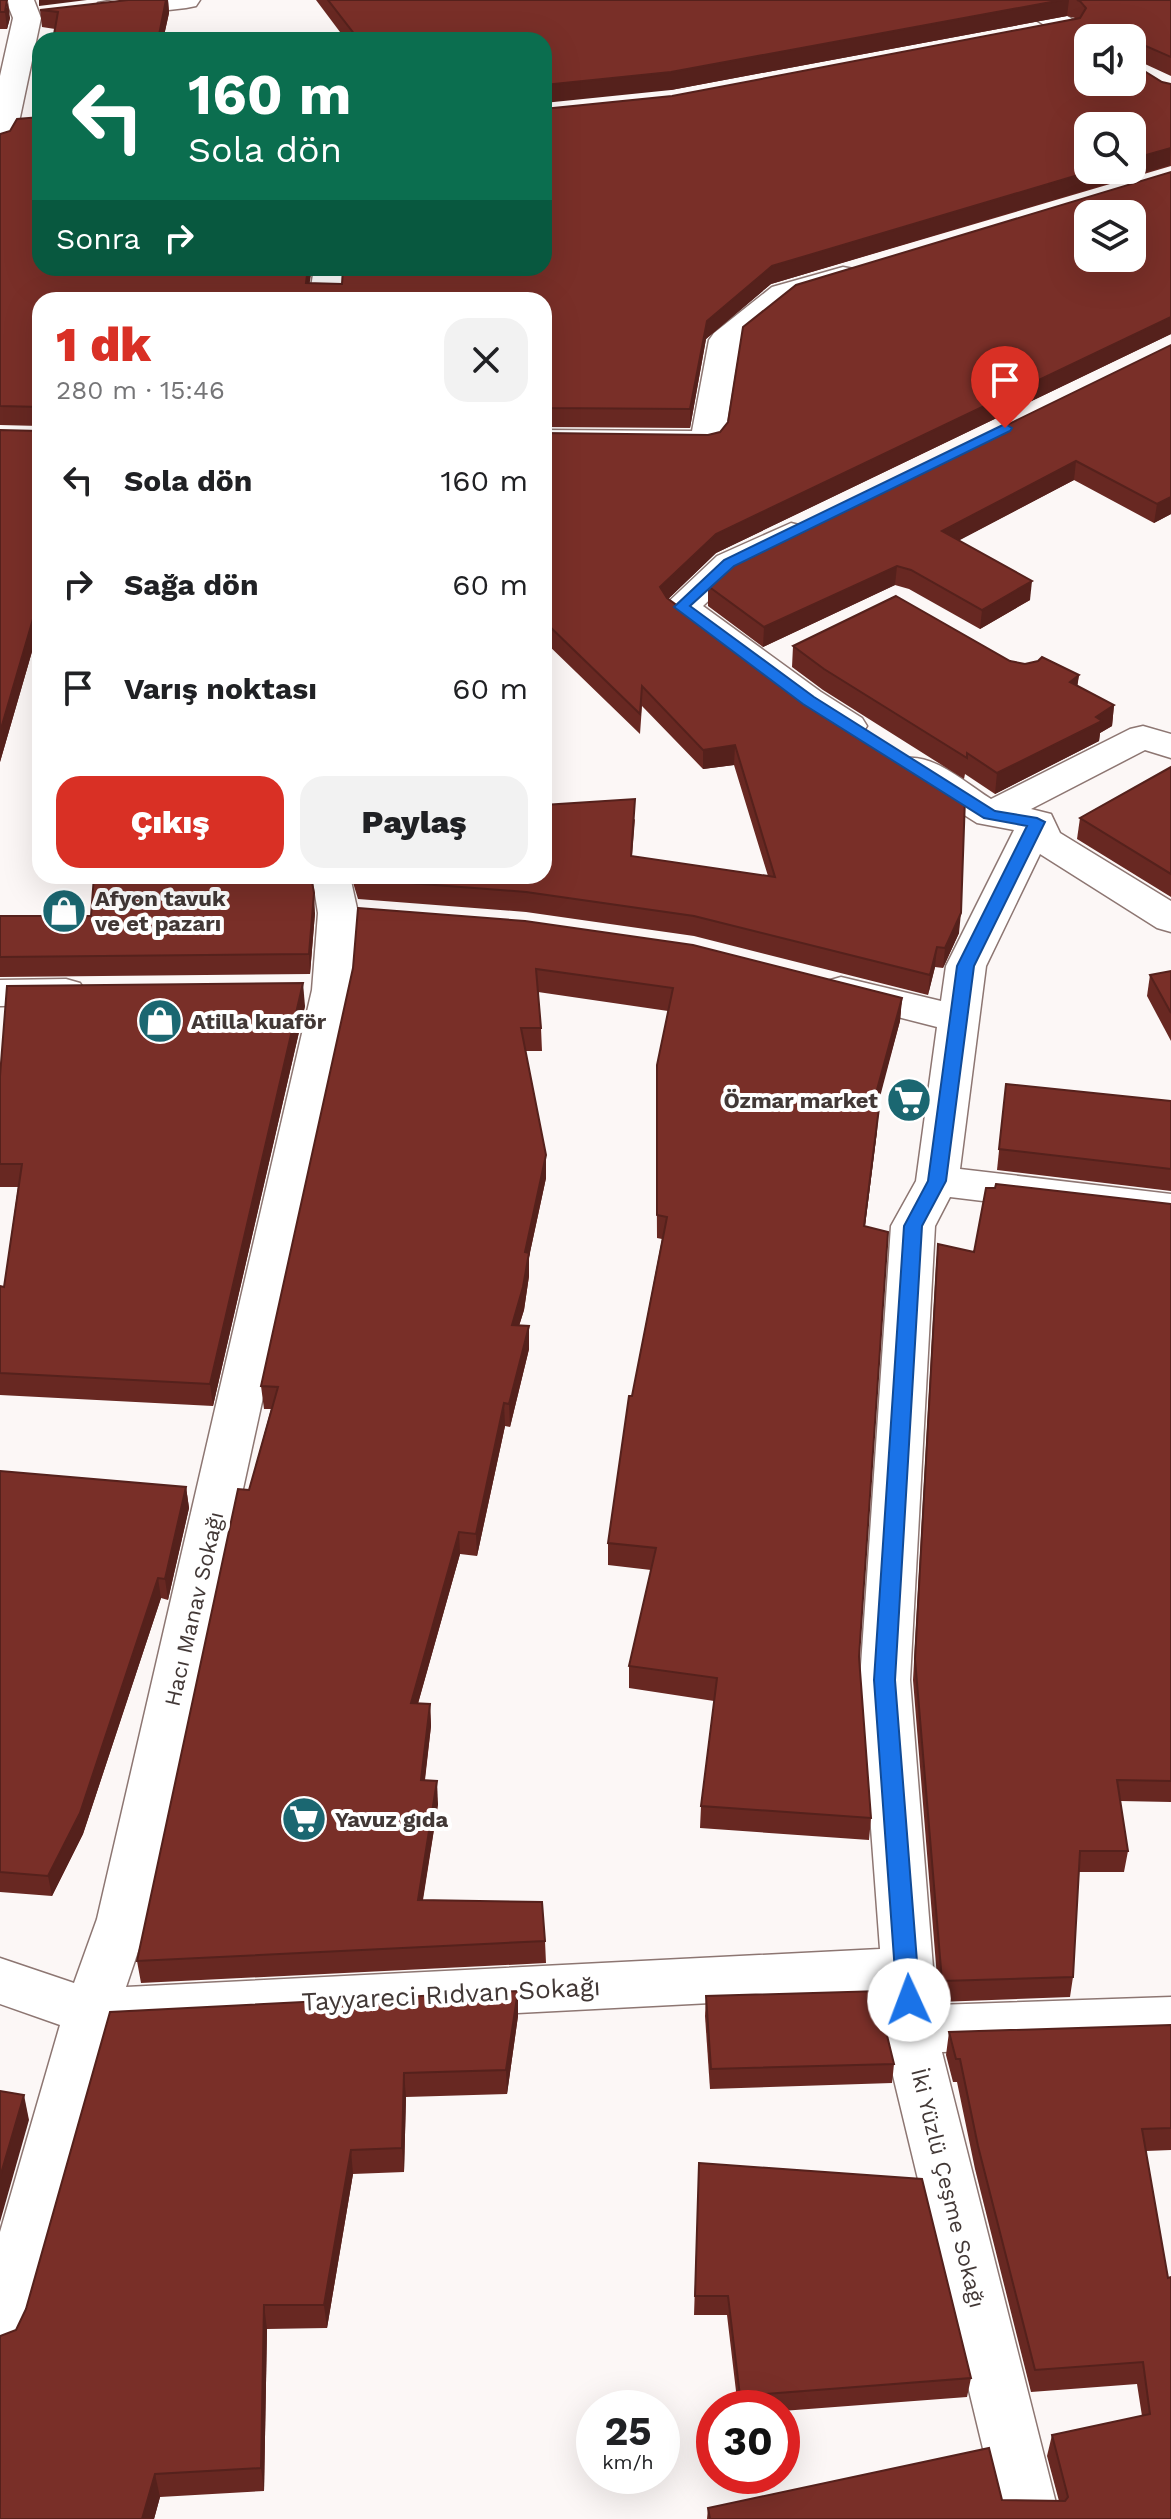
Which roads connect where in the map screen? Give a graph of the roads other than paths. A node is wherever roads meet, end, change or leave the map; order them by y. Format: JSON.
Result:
{"nodes":[{"id":1,"x":186,"y":0,"type":"edge"},
{"id":2,"x":1024,"y":0,"type":"edge"},
{"id":3,"x":23,"y":9,"type":"edge"},
{"id":4,"x":1074,"y":31,"type":"edge"},
{"id":5,"x":1074,"y":34,"type":"edge"},
{"id":6,"x":1022,"y":36,"type":"edge"},
{"id":7,"x":8,"y":128,"type":"edge"},
{"id":8,"x":873,"y":267,"type":"edge"},
{"id":9,"x":552,"y":440,"type":"edge"},
{"id":10,"x":815,"y":521,"type":"edge"},
{"id":11,"x":1167,"y":764,"type":"edge"},
{"id":12,"x":1038,"y":823,"type":"junction"},
{"id":13,"x":346,"y":902,"type":"edge"},
{"id":14,"x":1171,"y":919,"type":"edge"},
{"id":15,"x":810,"y":982,"type":"edge"},
{"id":16,"x":95,"y":992,"type":"edge"},
{"id":17,"x":0,"y":993,"type":"edge"},
{"id":18,"x":958,"y":1019,"type":"junction"},
{"id":19,"x":937,"y":1181,"type":"junction"},
{"id":20,"x":1171,"y":1209,"type":"edge"},
{"id":21,"x":908,"y":1970,"type":"junction"},
{"id":22,"x":0,"y":1981,"type":"edge"},
{"id":23,"x":91,"y":2012,"type":"junction"},
{"id":24,"x":1171,"y":2021,"type":"edge"},
{"id":25,"x":909,"y":2030,"type":"junction"},
{"id":26,"x":0,"y":2332,"type":"edge"},
{"id":27,"x":1030,"y":2519,"type":"edge"}],
"edges":[{"from":1,"to":3,"type":"street"},
{"from":2,"to":4,"type":"street"},
{"from":3,"to":7,"type":"street"},
{"from":5,"to":6,"type":"street"},
{"from":8,"to":9,"type":"street"},
{"from":10,"to":12,"type":"street"},
{"from":11,"to":12,"type":"street"},
{"from":12,"to":14,"type":"street"},
{"from":12,"to":18,"type":"street","name":"İki Yüzlü Çeşme Sokağı"},
{"from":13,"to":23,"type":"street","name":"Hacı Manav Sokağı"},
{"from":15,"to":18,"type":"street"},
{"from":16,"to":17,"type":"street"},
{"from":18,"to":19,"type":"street","name":"İki Yüzlü Çeşme Sokağı"},
{"from":19,"to":20,"type":"street"},
{"from":19,"to":21,"type":"street","name":"İki Yüzlü Çeşme Sokağı"},
{"from":21,"to":23,"type":"street","name":"Tayyareci Rıdvan Sokağı"},
{"from":21,"to":25,"type":"street","name":"İki Yüzlü Çeşme Sokağı"},
{"from":22,"to":23,"type":"street","name":"Tayyareci Rıdvan Sokağı"},
{"from":23,"to":26,"type":"street","name":"Hacı Manav Sokağı"},
{"from":24,"to":25,"type":"street"},
{"from":25,"to":27,"type":"street","name":"İki Yüzlü Çeşme Sokağı"}]}
